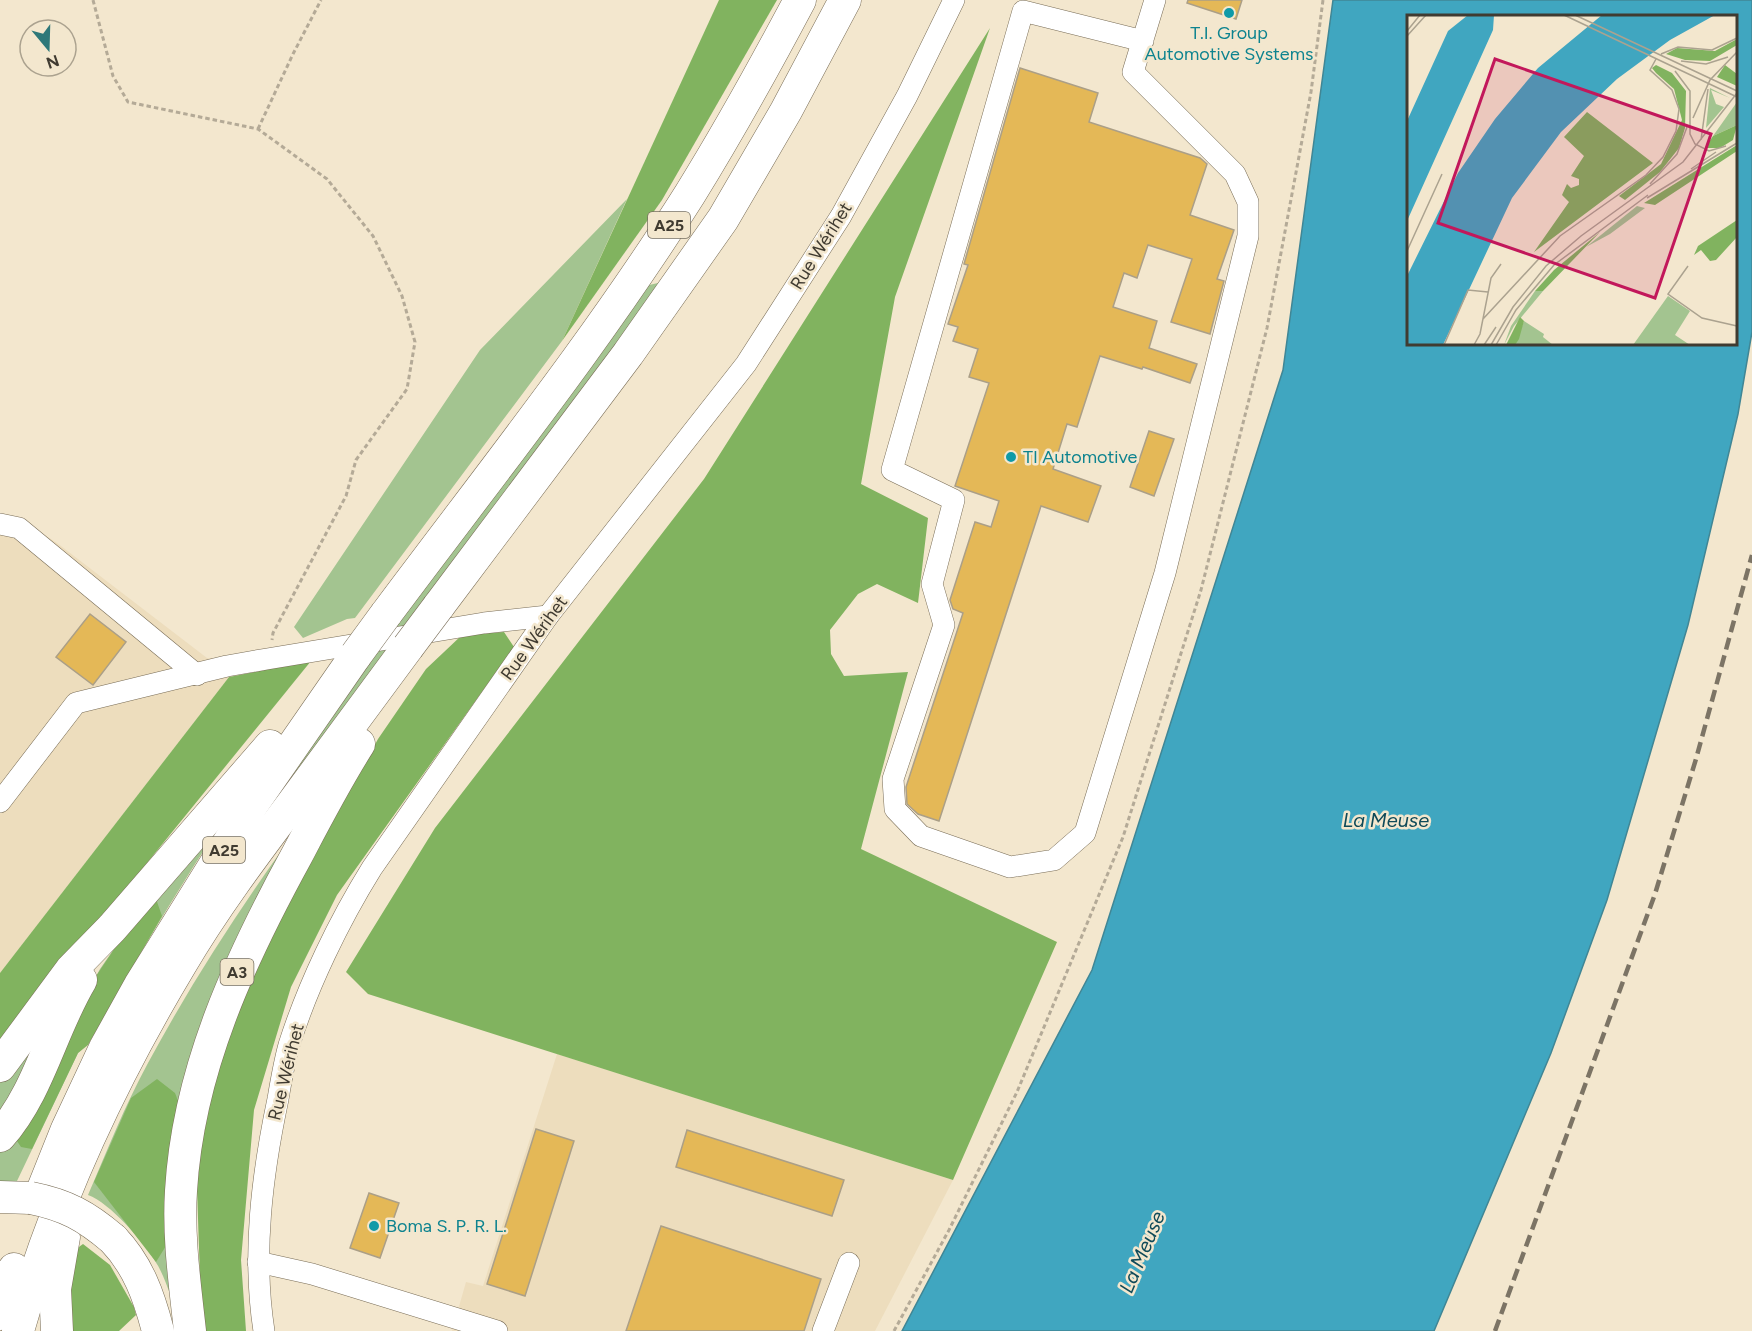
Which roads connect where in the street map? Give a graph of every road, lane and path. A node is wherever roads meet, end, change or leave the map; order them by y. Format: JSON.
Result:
{"nodes":[{"id":1,"x":93,"y":0,"type":"edge"},
{"id":2,"x":321,"y":0,"type":"edge"},
{"id":3,"x":800,"y":0,"type":"edge"},
{"id":4,"x":845,"y":0,"type":"edge"},
{"id":5,"x":954,"y":0,"type":"edge"},
{"id":6,"x":1155,"y":0,"type":"edge"},
{"id":7,"x":1143,"y":41,"type":"junction"},
{"id":8,"x":258,"y":129,"type":"junction"},
{"id":9,"x":0,"y":524,"type":"edge"},
{"id":10,"x":548,"y":616,"type":"junction"},
{"id":11,"x":408,"y":647,"type":"junction"},
{"id":12,"x":355,"y":657,"type":"junction"},
{"id":13,"x":267,"y":659,"type":"junction"},
{"id":14,"x":197,"y":675,"type":"junction"},
{"id":15,"x":0,"y":802,"type":"edge"},
{"id":16,"x":112,"y":928,"type":"junction"},
{"id":17,"x":0,"y":1066,"type":"edge"},
{"id":18,"x":91,"y":1132,"type":"junction"},
{"id":19,"x":0,"y":1137,"type":"edge"},
{"id":20,"x":0,"y":1197,"type":"edge"},
{"id":21,"x":119,"y":1246,"type":"junction"},
{"id":22,"x":258,"y":1262,"type":"junction"},
{"id":23,"x":849,"y":1263,"type":"dead end"},
{"id":24,"x":0,"y":1314,"type":"edge"},
{"id":25,"x":18,"y":1331,"type":"edge"},
{"id":26,"x":57,"y":1331,"type":"edge"},
{"id":27,"x":158,"y":1331,"type":"edge"},
{"id":28,"x":175,"y":1331,"type":"edge"},
{"id":29,"x":190,"y":1331,"type":"edge"},
{"id":30,"x":264,"y":1331,"type":"edge"},
{"id":31,"x":497,"y":1331,"type":"edge"},
{"id":32,"x":823,"y":1331,"type":"edge"}],
"edges":[{"from":1,"to":8,"type":"path"},
{"from":2,"to":8,"type":"path"},
{"from":3,"to":12,"type":"highway","number":"A25","bridge":true},
{"from":4,"to":11,"type":"highway","number":"A25","bridge":true},
{"from":5,"to":10,"type":"street","name":"Rue Wérihet"},
{"from":6,"to":7,"type":"street"},
{"from":7,"to":7,"type":"street"},
{"from":8,"to":13,"type":"path"},
{"from":9,"to":14,"type":"street"},
{"from":10,"to":13,"type":"street"},
{"from":10,"to":22,"type":"street","name":"Rue Wérihet"},
{"from":11,"to":18,"type":"highway","number":"A25"},
{"from":11,"to":29,"type":"highway","number":"A3"},
{"from":12,"to":16,"type":"highway"},
{"from":12,"to":24,"type":"highway","number":"A25"},
{"from":13,"to":14,"type":"street"},
{"from":14,"to":15,"type":"street"},
{"from":16,"to":17,"type":"highway"},
{"from":16,"to":19,"type":"highway"},
{"from":18,"to":25,"type":"highway","number":"A25"},
{"from":18,"to":26,"type":"highway"},
{"from":20,"to":21,"type":"highway","bridge":true},
{"from":21,"to":27,"type":"highway"},
{"from":21,"to":28,"type":"highway"},
{"from":22,"to":30,"type":"street","name":"Rue Wérihet"},
{"from":22,"to":31,"type":"street"},
{"from":23,"to":32,"type":"street"}]}
